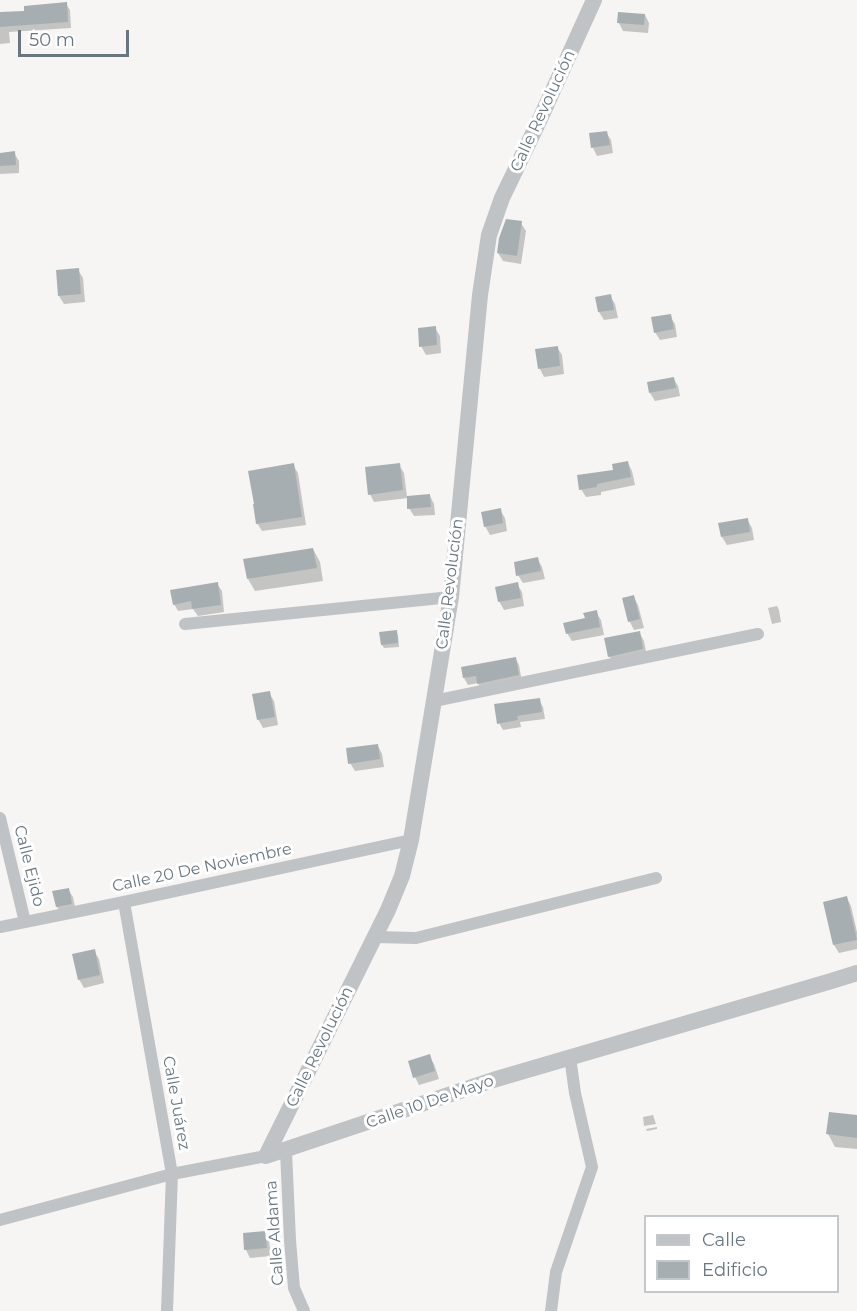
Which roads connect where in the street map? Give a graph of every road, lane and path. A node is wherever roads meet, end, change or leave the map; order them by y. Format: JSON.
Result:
{"nodes":[{"id":1,"x":594,"y":0,"type":"edge"},
{"id":2,"x":451,"y":597,"type":"junction"},
{"id":3,"x":185,"y":624,"type":"dead end"},
{"id":4,"x":758,"y":633,"type":"dead end"},
{"id":5,"x":434,"y":701,"type":"junction"},
{"id":6,"x":0,"y":818,"type":"edge"},
{"id":7,"x":411,"y":840,"type":"junction"},
{"id":8,"x":656,"y":878,"type":"dead end"},
{"id":9,"x":124,"y":902,"type":"junction"},
{"id":10,"x":25,"y":922,"type":"junction"},
{"id":11,"x":0,"y":927,"type":"edge"},
{"id":12,"x":375,"y":937,"type":"junction"},
{"id":13,"x":857,"y":973,"type":"edge"},
{"id":14,"x":570,"y":1057,"type":"junction"},
{"id":15,"x":286,"y":1150,"type":"junction"},
{"id":16,"x":266,"y":1156,"type":"junction"},
{"id":17,"x":172,"y":1174,"type":"junction"},
{"id":18,"x":0,"y":1220,"type":"edge"},
{"id":19,"x":167,"y":1311,"type":"edge"},
{"id":20,"x":304,"y":1311,"type":"edge"},
{"id":21,"x":551,"y":1311,"type":"edge"}],
"edges":[{"from":1,"to":2,"type":"street","name":"Calle Revolución"},
{"from":2,"to":3,"type":"street"},
{"from":2,"to":5,"type":"street","name":"Calle Revolución"},
{"from":4,"to":5,"type":"street"},
{"from":5,"to":7,"type":"street","name":"Calle Revolución"},
{"from":6,"to":10,"type":"street","name":"Calle Ejido"},
{"from":7,"to":9,"type":"street","name":"Calle 20 De Noviembre"},
{"from":7,"to":12,"type":"street","name":"Calle Revolución"},
{"from":8,"to":12,"type":"street"},
{"from":9,"to":10,"type":"street","name":"Calle 20 De Noviembre"},
{"from":9,"to":17,"type":"street","name":"Calle Juárez"},
{"from":10,"to":11,"type":"street","name":"Calle 20 De Noviembre"},
{"from":12,"to":16,"type":"street","name":"Calle Revolución"},
{"from":13,"to":14,"type":"street","name":"Calle 10 De Mayo"},
{"from":14,"to":15,"type":"street","name":"Calle 10 De Mayo"},
{"from":14,"to":21,"type":"street"},
{"from":15,"to":16,"type":"street","name":"Calle 10 De Mayo"},
{"from":15,"to":20,"type":"street","name":"Calle Aldama"},
{"from":16,"to":17,"type":"street","name":"Calle 10 De Mayo"},
{"from":17,"to":18,"type":"street","name":"Calle 10 De Mayo"},
{"from":17,"to":19,"type":"street","name":"Calle Juárez"}]}
